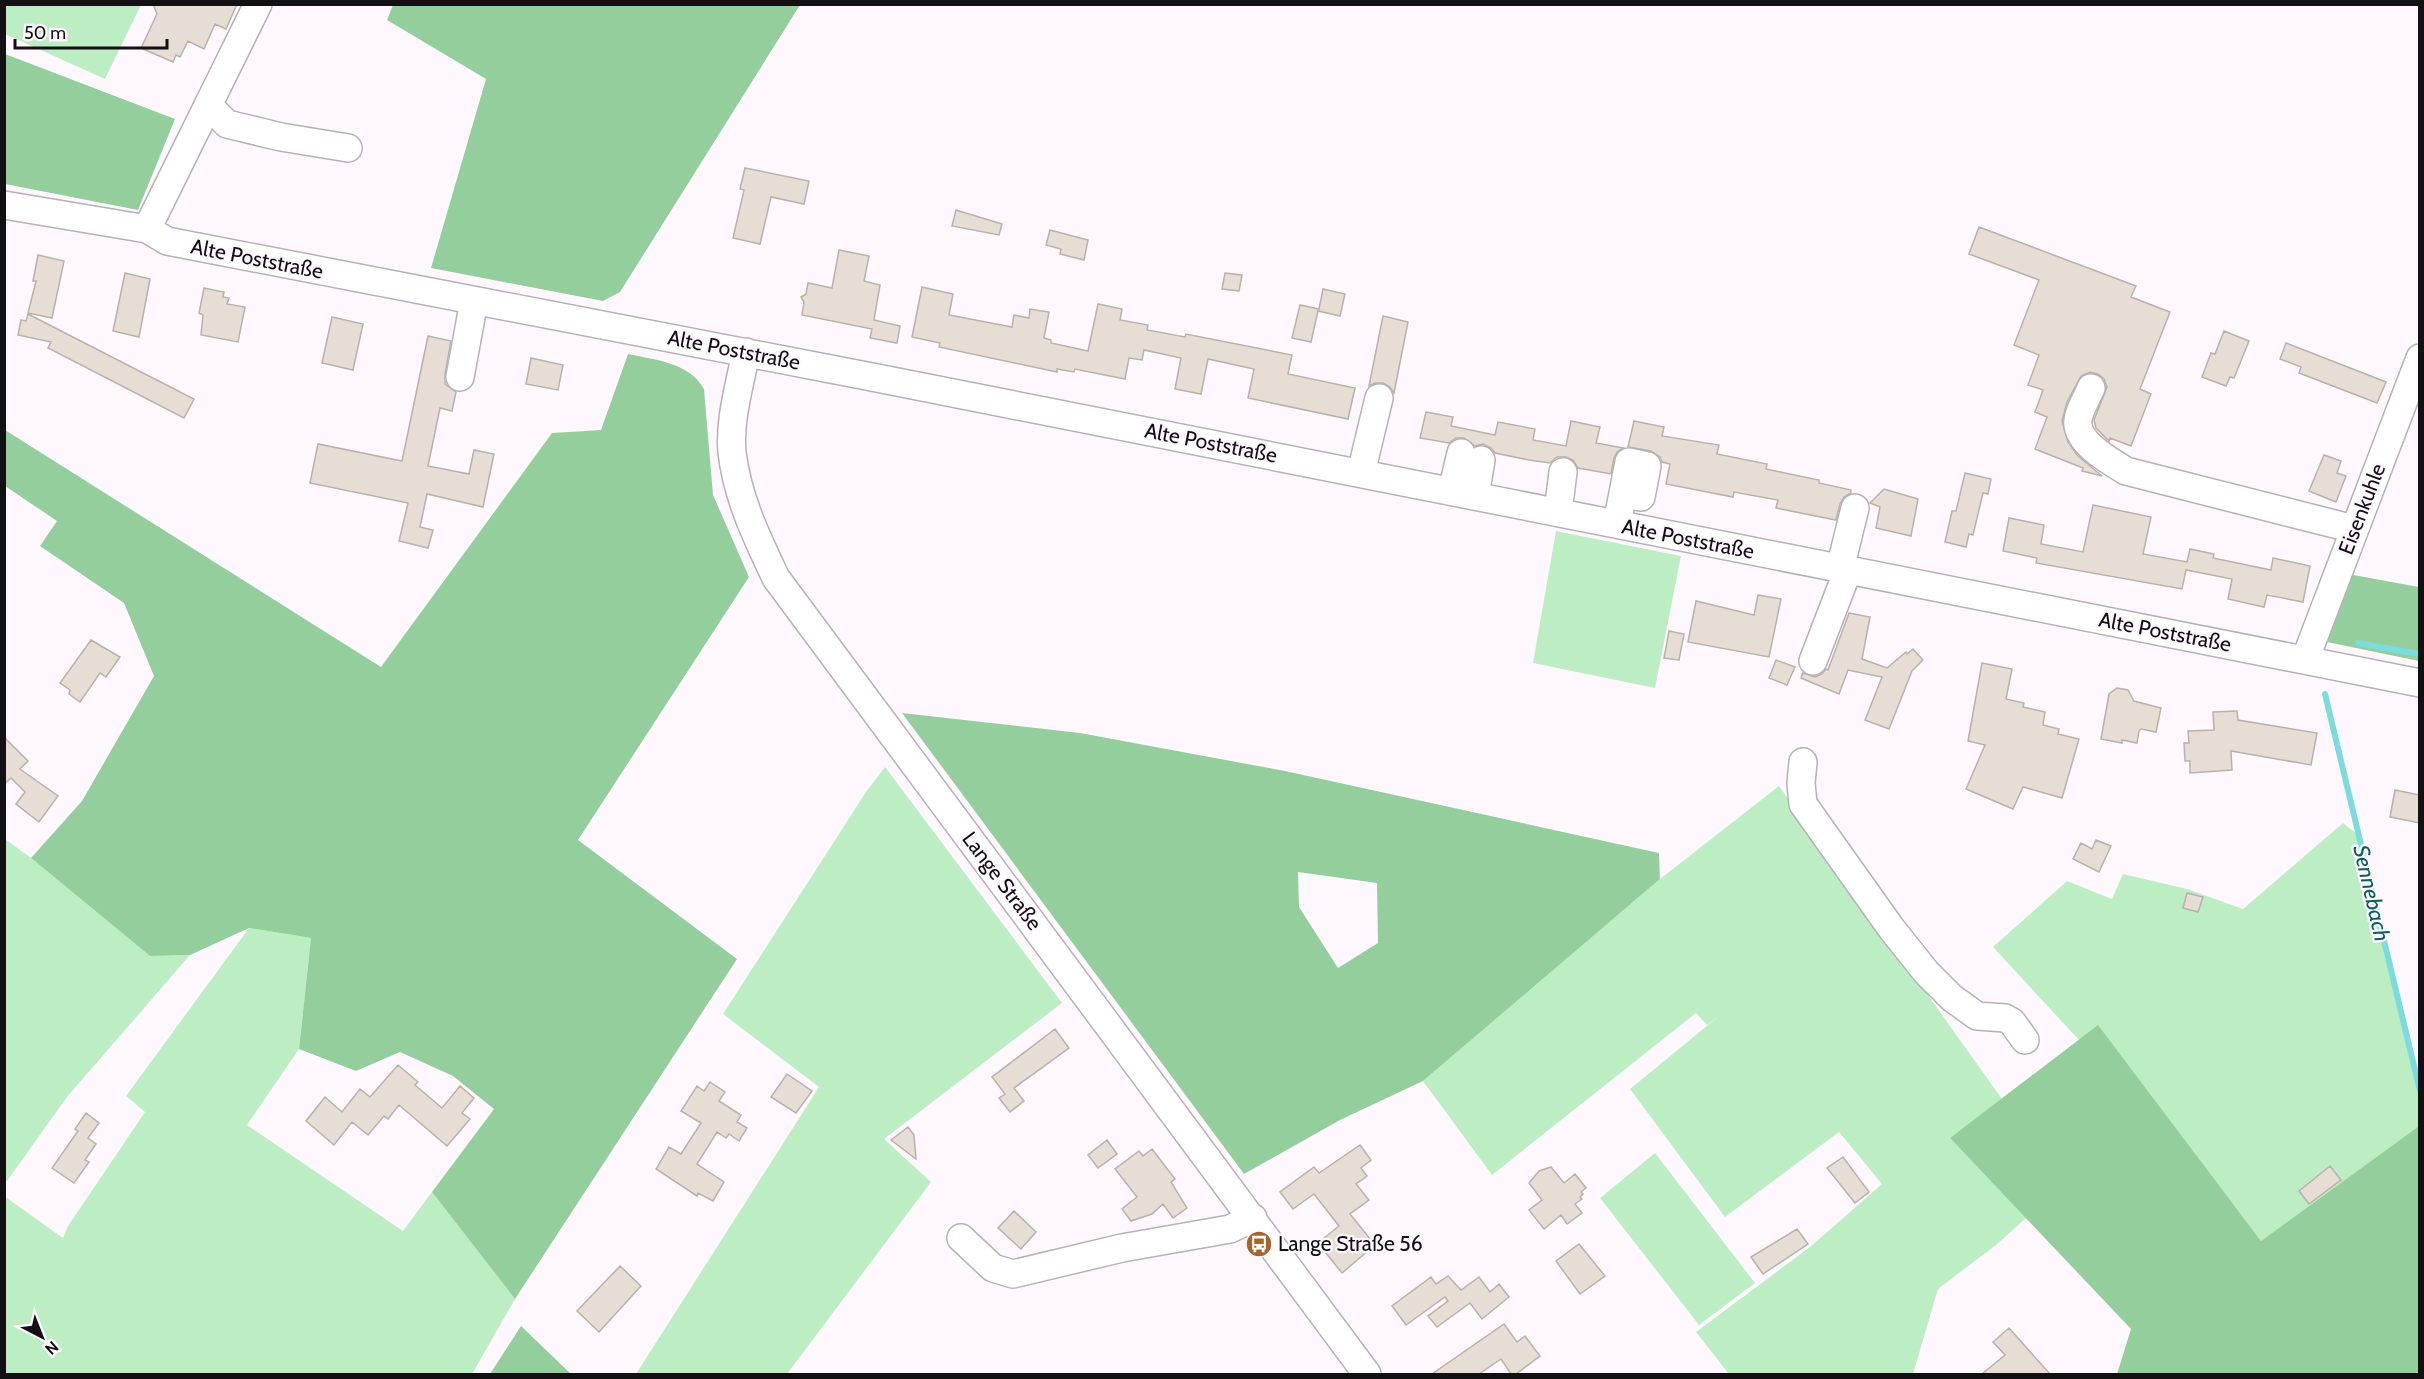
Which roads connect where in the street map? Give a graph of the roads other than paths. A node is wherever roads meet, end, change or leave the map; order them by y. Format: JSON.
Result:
{"nodes":[{"id":1,"x":258,"y":4,"type":"edge"},
{"id":2,"x":208,"y":105,"type":"junction"},
{"id":3,"x":348,"y":148,"type":"dead end"},
{"id":4,"x":4,"y":205,"type":"edge"},
{"id":5,"x":147,"y":229,"type":"junction"},
{"id":6,"x":474,"y":300,"type":"junction"},
{"id":7,"x":746,"y":352,"type":"junction"},
{"id":8,"x":2420,"y":358,"type":"edge"},
{"id":9,"x":460,"y":377,"type":"dead end"},
{"id":10,"x":2091,"y":388,"type":"dead end"},
{"id":11,"x":1379,"y":398,"type":"dead end"},
{"id":12,"x":1471,"y":456,"type":"dead end"},
{"id":13,"x":1563,"y":472,"type":"dead end"},
{"id":14,"x":1361,"y":473,"type":"junction"},
{"id":15,"x":1623,"y":493,"type":"dead end"},
{"id":16,"x":1464,"y":494,"type":"junction"},
{"id":17,"x":1863,"y":509,"type":"dead end"},
{"id":18,"x":1558,"y":512,"type":"junction"},
{"id":19,"x":1617,"y":524,"type":"junction"},
{"id":20,"x":2354,"y":529,"type":"junction"},
{"id":21,"x":1848,"y":570,"type":"junction"},
{"id":22,"x":2305,"y":660,"type":"junction"},
{"id":23,"x":1813,"y":661,"type":"dead end"},
{"id":24,"x":2420,"y":682,"type":"edge"},
{"id":25,"x":1803,"y":762,"type":"dead end"},
{"id":26,"x":2025,"y":1040,"type":"dead end"},
{"id":27,"x":1253,"y":1218,"type":"junction"},
{"id":28,"x":961,"y":1238,"type":"dead end"},
{"id":29,"x":1367,"y":1374,"type":"edge"}],
"edges":[{"from":1,"to":2,"type":"street"},
{"from":2,"to":3,"type":"street"},
{"from":2,"to":5,"type":"street"},
{"from":4,"to":5,"type":"street","name":"Alte Poststraße"},
{"from":5,"to":6,"type":"street","name":"Alte Poststraße"},
{"from":6,"to":7,"type":"street","name":"Alte Poststraße"},
{"from":6,"to":9,"type":"street"},
{"from":7,"to":14,"type":"street","name":"Alte Poststraße"},
{"from":7,"to":27,"type":"street","name":"Lange Straße"},
{"from":8,"to":20,"type":"street","name":"Eisenkuhle"},
{"from":10,"to":20,"type":"street"},
{"from":11,"to":14,"type":"street"},
{"from":12,"to":16,"type":"street"},
{"from":13,"to":18,"type":"street"},
{"from":14,"to":16,"type":"street","name":"Alte Poststraße"},
{"from":15,"to":19,"type":"street"},
{"from":16,"to":18,"type":"street","name":"Alte Poststraße"},
{"from":17,"to":21,"type":"street"},
{"from":18,"to":19,"type":"street","name":"Alte Poststraße"},
{"from":19,"to":21,"type":"street","name":"Alte Poststraße"},
{"from":20,"to":22,"type":"street","name":"Eisenkuhle"},
{"from":21,"to":22,"type":"street","name":"Alte Poststraße"},
{"from":21,"to":23,"type":"street"},
{"from":22,"to":24,"type":"street","name":"Alte Poststraße"},
{"from":25,"to":26,"type":"street"},
{"from":27,"to":28,"type":"street"},
{"from":27,"to":29,"type":"street","name":"Lange Straße"}]}
